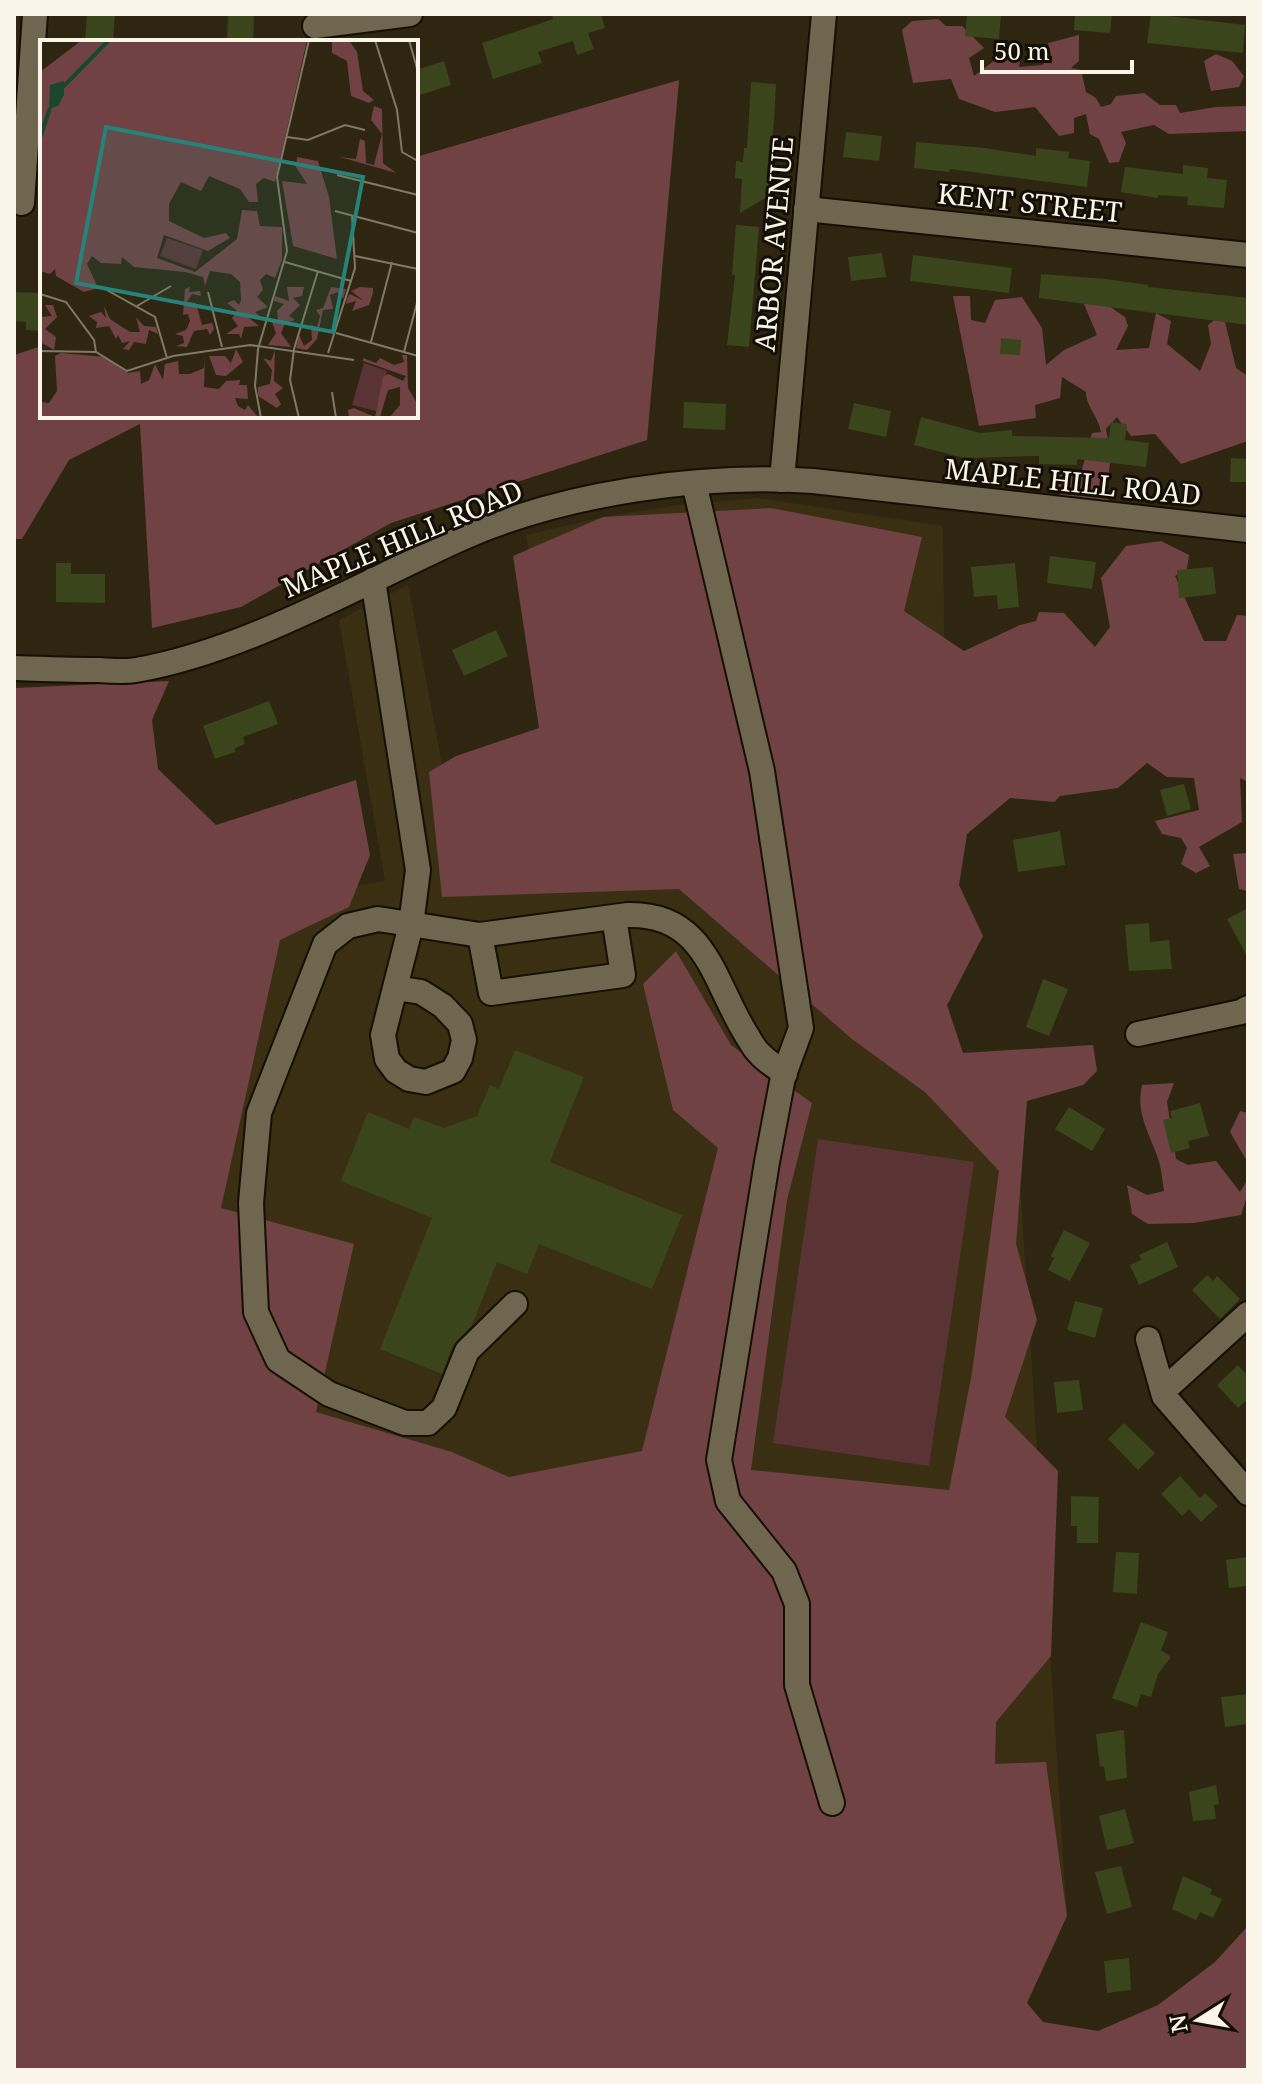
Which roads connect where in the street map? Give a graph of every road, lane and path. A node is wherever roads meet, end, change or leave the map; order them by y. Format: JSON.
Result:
{"nodes":[{"id":1,"x":35,"y":14,"type":"edge"},
{"id":2,"x":410,"y":14,"type":"edge"},
{"id":3,"x":824,"y":14,"type":"edge"},
{"id":4,"x":315,"y":27,"type":"edge"},
{"id":5,"x":22,"y":203,"type":"dead end"},
{"id":6,"x":806,"y":209,"type":"junction"},
{"id":7,"x":1248,"y":255,"type":"edge"},
{"id":8,"x":782,"y":480,"type":"junction"},
{"id":9,"x":694,"y":483,"type":"junction"},
{"id":10,"x":1248,"y":530,"type":"edge"},
{"id":11,"x":373,"y":580,"type":"junction"},
{"id":12,"x":14,"y":668,"type":"edge"},
{"id":13,"x":614,"y":917,"type":"junction"},
{"id":14,"x":411,"y":925,"type":"junction"},
{"id":15,"x":480,"y":935,"type":"junction"},
{"id":16,"x":396,"y":988,"type":"dead end"},
{"id":17,"x":1248,"y":1008,"type":"edge"},
{"id":18,"x":1138,"y":1034,"type":"dead end"},
{"id":19,"x":785,"y":1074,"type":"junction"},
{"id":20,"x":515,"y":1304,"type":"dead end"},
{"id":21,"x":1248,"y":1314,"type":"edge"},
{"id":22,"x":1148,"y":1339,"type":"dead end"},
{"id":23,"x":1163,"y":1391,"type":"junction"},
{"id":24,"x":1248,"y":1493,"type":"edge"},
{"id":25,"x":832,"y":1803,"type":"dead end"}],
"edges":[{"from":1,"to":5,"type":"street"},
{"from":2,"to":4,"type":"street"},
{"from":3,"to":6,"type":"street","name":"ARBOR AVENUE"},
{"from":6,"to":7,"type":"street","name":"KENT STREET"},
{"from":6,"to":8,"type":"street","name":"ARBOR AVENUE"},
{"from":8,"to":9,"type":"street","name":"MAPLE HILL ROAD"},
{"from":8,"to":10,"type":"street","name":"MAPLE HILL ROAD"},
{"from":9,"to":11,"type":"street","name":"MAPLE HILL ROAD"},
{"from":9,"to":19,"type":"street"},
{"from":11,"to":12,"type":"street","name":"MAPLE HILL ROAD"},
{"from":11,"to":14,"type":"street"},
{"from":13,"to":15,"type":"street"},
{"from":13,"to":15,"type":"street"},
{"from":13,"to":19,"type":"street"},
{"from":14,"to":15,"type":"street"},
{"from":14,"to":16,"type":"street"},
{"from":14,"to":20,"type":"street"},
{"from":17,"to":18,"type":"street"},
{"from":19,"to":25,"type":"street"},
{"from":21,"to":23,"type":"street"},
{"from":22,"to":23,"type":"street"},
{"from":23,"to":24,"type":"street"}]}
